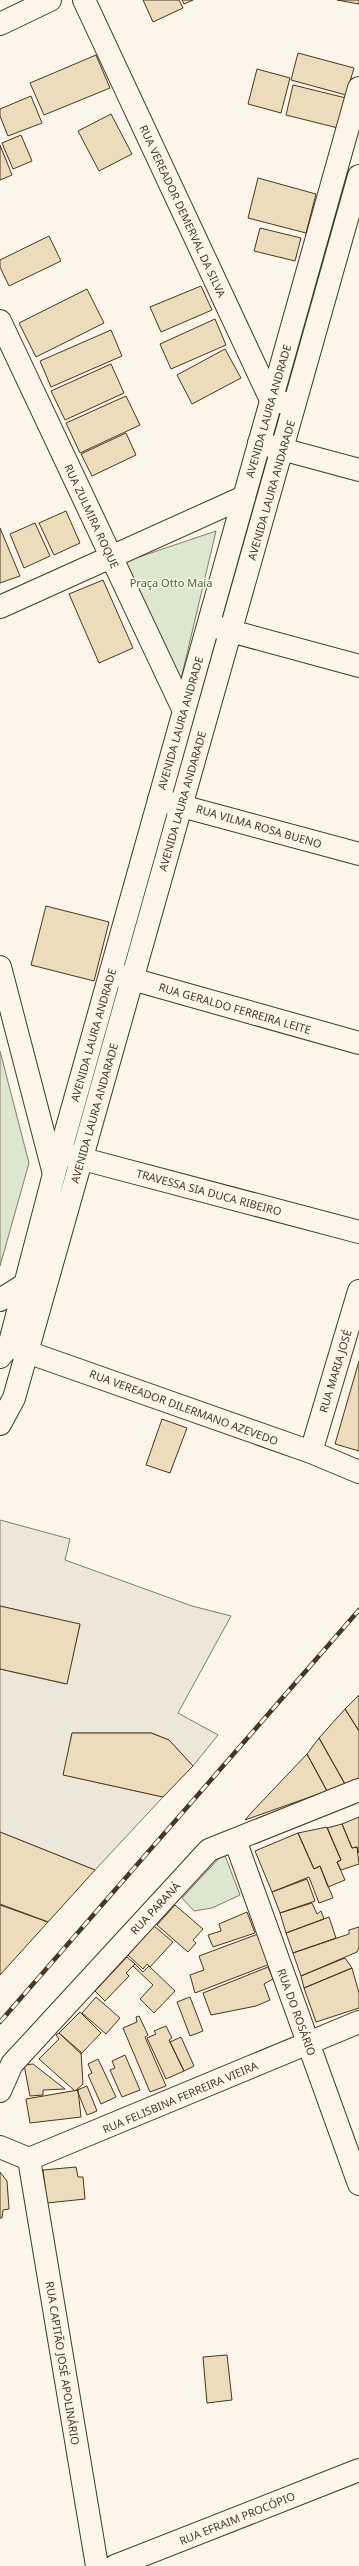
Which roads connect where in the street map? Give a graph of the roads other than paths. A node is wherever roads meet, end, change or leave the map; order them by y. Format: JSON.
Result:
{"nodes":[{"id":1,"x":50,"y":0,"type":"edge"},
{"id":2,"x":84,"y":0,"type":"edge"},
{"id":3,"x":0,"y":24,"type":"edge"},
{"id":4,"x":359,"y":88,"type":"edge"},
{"id":5,"x":359,"y":176,"type":"edge"},
{"id":6,"x":0,"y":321,"type":"edge"},
{"id":7,"x":271,"y":400,"type":"junction"},
{"id":8,"x":294,"y":405,"type":"junction"},
{"id":9,"x":259,"y":443,"type":"junction"},
{"id":10,"x":282,"y":450,"type":"junction"},
{"id":11,"x":359,"y":470,"type":"edge"},
{"id":12,"x":244,"y":497,"type":"junction"},
{"id":13,"x":112,"y":557,"type":"junction"},
{"id":14,"x":0,"y":607,"type":"edge"},
{"id":15,"x":208,"y":625,"type":"junction"},
{"id":16,"x":231,"y":629,"type":"junction"},
{"id":17,"x":359,"y":666,"type":"edge"},
{"id":18,"x":184,"y":711,"type":"junction"},
{"id":19,"x":159,"y":800,"type":"junction"},
{"id":20,"x":182,"y":804,"type":"junction"},
{"id":21,"x":359,"y":854,"type":"edge"},
{"id":22,"x":0,"y":967,"type":"edge"},
{"id":23,"x":110,"y":974,"type":"junction"},
{"id":24,"x":132,"y":979,"type":"junction"},
{"id":25,"x":359,"y":1043,"type":"edge"},
{"id":26,"x":60,"y":1153,"type":"junction"},
{"id":27,"x":82,"y":1158,"type":"junction"},
{"id":28,"x":54,"y":1174,"type":"junction"},
{"id":29,"x":359,"y":1232,"type":"edge"},
{"id":30,"x":24,"y":1285,"type":"junction"},
{"id":31,"x":359,"y":1291,"type":"edge"},
{"id":32,"x":0,"y":1300,"type":"edge"},
{"id":33,"x":12,"y":1352,"type":"edge"},
{"id":34,"x":0,"y":1424,"type":"edge"},
{"id":35,"x":311,"y":1452,"type":"junction"},
{"id":36,"x":359,"y":1472,"type":"edge"},
{"id":37,"x":359,"y":1790,"type":"edge"},
{"id":38,"x":235,"y":1840,"type":"junction"},
{"id":39,"x":359,"y":2022,"type":"edge"},
{"id":40,"x":308,"y":2043,"type":"junction"},
{"id":41,"x":0,"y":2091,"type":"edge"},
{"id":42,"x":0,"y":2147,"type":"edge"},
{"id":43,"x":29,"y":2159,"type":"junction"},
{"id":44,"x":359,"y":2184,"type":"edge"},
{"id":45,"x":359,"y":2470,"type":"edge"},
{"id":46,"x":97,"y":2566,"type":"edge"},
{"id":47,"x":115,"y":2566,"type":"edge"}],
"edges":[{"from":1,"to":3,"type":"street"},
{"from":2,"to":7,"type":"street","name":"RUA VEREADOR DEMERVAL DA SILVA"},
{"from":4,"to":7,"type":"street","name":"AVENIDA LAURA ANDRADE"},
{"from":5,"to":8,"type":"street","name":"AVENIDA LAURA ANDARADE"},
{"from":6,"to":13,"type":"street","name":"RUA ZULMIRA ROQUE"},
{"from":7,"to":8,"type":"street"},
{"from":7,"to":9,"type":"street","name":"AVENIDA LAURA ANDRADE"},
{"from":8,"to":10,"type":"street","name":"AVENIDA LAURA ANDARADE"},
{"from":9,"to":10,"type":"street"},
{"from":9,"to":12,"type":"street","name":"AVENIDA LAURA ANDRADE"},
{"from":10,"to":11,"type":"street"},
{"from":10,"to":16,"type":"street","name":"AVENIDA LAURA ANDARADE"},
{"from":12,"to":13,"type":"street"},
{"from":12,"to":15,"type":"street","name":"AVENIDA LAURA ANDRADE"},
{"from":13,"to":14,"type":"street"},
{"from":13,"to":18,"type":"street","name":"RUA ZULMIRA ROQUE"},
{"from":15,"to":16,"type":"street"},
{"from":15,"to":18,"type":"street","name":"AVENIDA LAURA ANDRADE"},
{"from":16,"to":17,"type":"street"},
{"from":16,"to":20,"type":"street","name":"AVENIDA LAURA ANDARADE"},
{"from":18,"to":19,"type":"street","name":"AVENIDA LAURA ANDRADE"},
{"from":19,"to":20,"type":"street","name":"RUA VILMA ROSA BUENO"},
{"from":19,"to":23,"type":"street","name":"AVENIDA LAURA ANDRADE"},
{"from":20,"to":21,"type":"street","name":"RUA VILMA ROSA BUENO"},
{"from":20,"to":24,"type":"street","name":"AVENIDA LAURA ANDARADE"},
{"from":22,"to":28,"type":"street"},
{"from":23,"to":24,"type":"street","name":"RUA GERALDO FERREIRA LEITE"},
{"from":23,"to":26,"type":"street","name":"AVENIDA LAURA ANDRADE"},
{"from":24,"to":25,"type":"street","name":"RUA GERALDO FERREIRA LEITE"},
{"from":24,"to":27,"type":"street","name":"AVENIDA LAURA ANDARADE"},
{"from":26,"to":27,"type":"street","name":"TRAVESSA SIA DUCA RIBEIRO"},
{"from":26,"to":28,"type":"street","name":"AVENIDA LAURA ANDRADE"},
{"from":27,"to":29,"type":"street","name":"TRAVESSA SIA DUCA RIBEIRO"},
{"from":27,"to":33,"type":"street","name":"AVENIDA LAURA ANDARADE"},
{"from":28,"to":30,"type":"street","name":"AVENIDA LAURA ANDRADE"},
{"from":30,"to":32,"type":"street"},
{"from":30,"to":33,"type":"street","name":"AVENIDA LAURA ANDRADE"},
{"from":31,"to":35,"type":"street","name":"RUA MARIA JOSÉ"},
{"from":33,"to":34,"type":"street","name":"AVENIDA LAURA ANDARADE"},
{"from":33,"to":35,"type":"street","name":"RUA VEREADOR DILERMANO AZEVEDO"},
{"from":35,"to":36,"type":"street","name":"RUA VEREADOR DILERMANO AZEVEDO"},
{"from":37,"to":38,"type":"street","name":"RUA PARANÁ"},
{"from":38,"to":40,"type":"street","name":"RUA DO ROSÁRIO"},
{"from":38,"to":41,"type":"street","name":"RUA PARANÁ"},
{"from":39,"to":40,"type":"street","name":"RUA FELISBINA FERREIRA VIEIRA"},
{"from":40,"to":43,"type":"street","name":"RUA FELISBINA FERREIRA VIEIRA"},
{"from":40,"to":44,"type":"street","name":"RUA DO ROSÁRIO"},
{"from":42,"to":43,"type":"street"},
{"from":43,"to":46,"type":"street","name":"RUA CAPITÃO JOSÉ APOLINÁRIO"},
{"from":45,"to":47,"type":"street","name":"RUA EFRAIM PROCÓPIO"}]}
